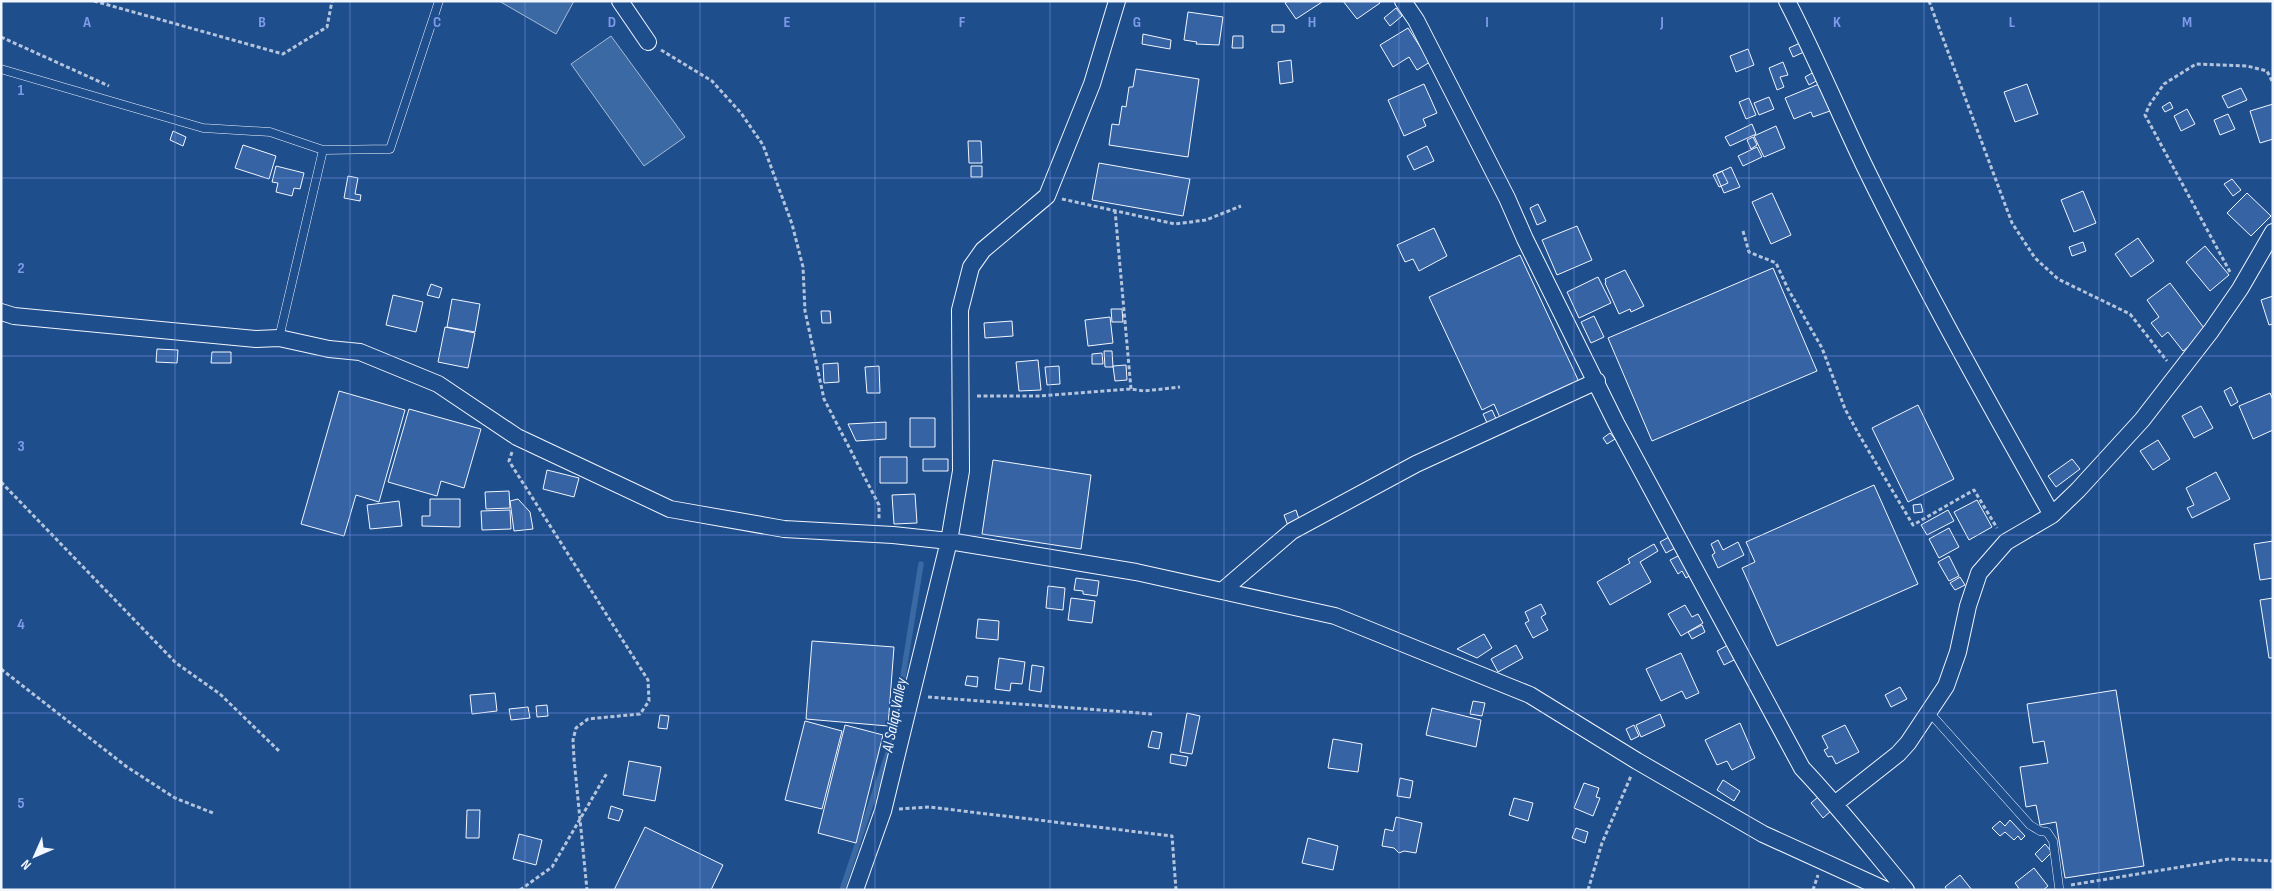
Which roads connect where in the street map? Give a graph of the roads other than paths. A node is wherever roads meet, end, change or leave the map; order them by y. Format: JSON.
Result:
{"nodes":[{"id":1,"x":439,"y":1,"type":"edge"},
{"id":2,"x":620,"y":1,"type":"edge"},
{"id":3,"x":1117,"y":1,"type":"edge"},
{"id":4,"x":1403,"y":1,"type":"edge"},
{"id":5,"x":1787,"y":1,"type":"edge"},
{"id":6,"x":648,"y":42,"type":"road end"},
{"id":7,"x":1,"y":69,"type":"edge"},
{"id":8,"x":323,"y":150,"type":"junction"},
{"id":9,"x":2273,"y":232,"type":"edge"},
{"id":10,"x":1,"y":312,"type":"edge"},
{"id":11,"x":279,"y":338,"type":"junction"},
{"id":12,"x":1597,"y":381,"type":"junction"},
{"id":13,"x":2052,"y":515,"type":"junction"},
{"id":14,"x":949,"y":541,"type":"junction"},
{"id":15,"x":1222,"y":591,"type":"junction"},
{"id":16,"x":1929,"y":712,"type":"junction"},
{"id":17,"x":1836,"y":803,"type":"junction"},
{"id":18,"x":2059,"y":887,"type":"road end"},
{"id":19,"x":855,"y":890,"type":"edge"},
{"id":20,"x":1886,"y":890,"type":"edge"},
{"id":21,"x":1906,"y":890,"type":"edge"}],
"edges":[{"from":1,"to":8,"type":"lane"},
{"from":2,"to":6,"type":"street"},
{"from":3,"to":14,"type":"street"},
{"from":4,"to":12,"type":"street"},
{"from":5,"to":13,"type":"street"},
{"from":7,"to":8,"type":"lane"},
{"from":8,"to":11,"type":"lane"},
{"from":9,"to":13,"type":"street"},
{"from":10,"to":11,"type":"street"},
{"from":11,"to":14,"type":"street"},
{"from":12,"to":15,"type":"street"},
{"from":12,"to":17,"type":"street"},
{"from":13,"to":16,"type":"street"},
{"from":14,"to":15,"type":"street"},
{"from":14,"to":19,"type":"street"},
{"from":15,"to":20,"type":"street"},
{"from":16,"to":17,"type":"street"},
{"from":16,"to":18,"type":"lane"},
{"from":17,"to":21,"type":"street"}]}
